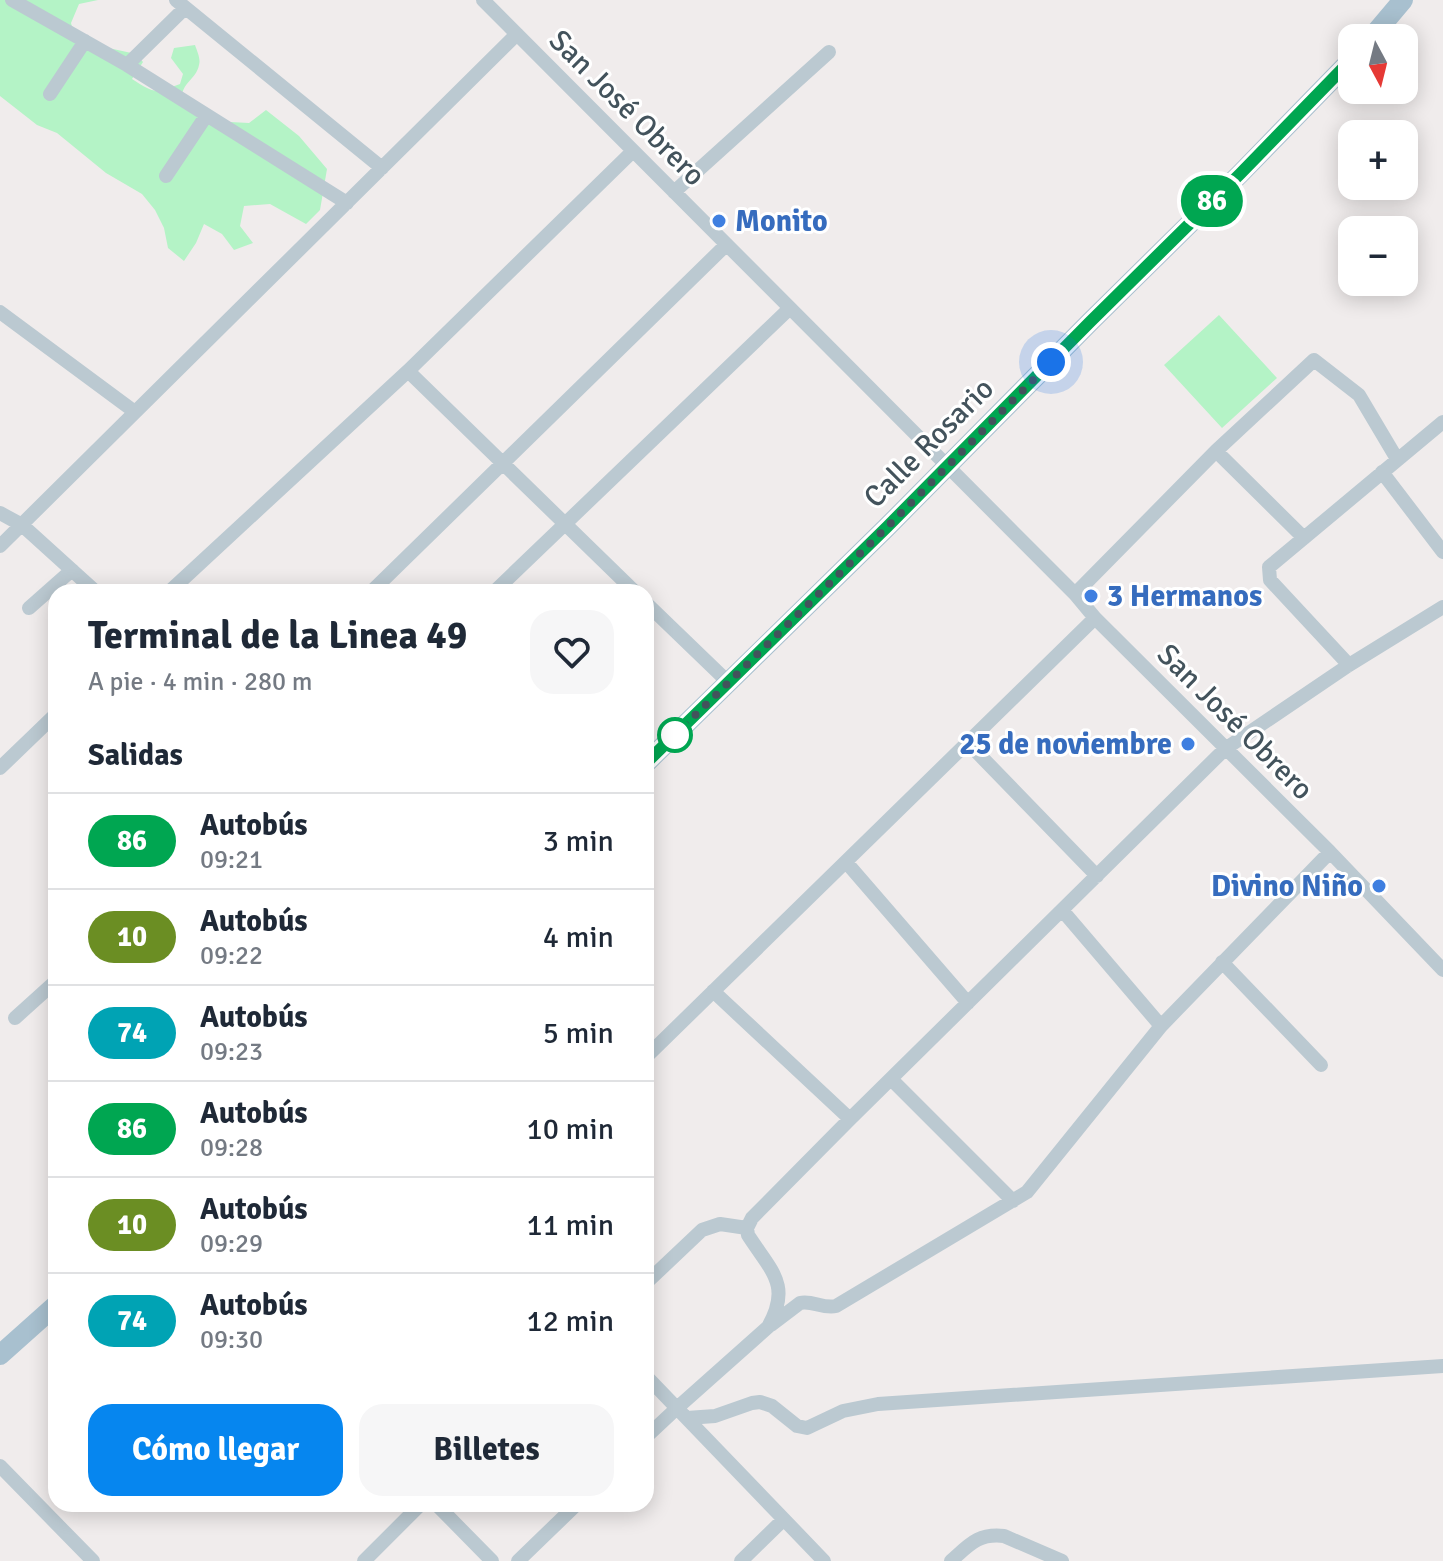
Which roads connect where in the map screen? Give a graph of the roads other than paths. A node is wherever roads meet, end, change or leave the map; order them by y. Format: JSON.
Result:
{"nodes":[{"id":1,"x":12,"y":0,"type":"edge"},
{"id":2,"x":483,"y":0,"type":"edge"},
{"id":3,"x":1403,"y":0,"type":"edge"},
{"id":4,"x":180,"y":4,"type":"edge"},
{"id":5,"x":1383,"y":24,"type":"edge"},
{"id":6,"x":517,"y":34,"type":"junction"},
{"id":7,"x":85,"y":41,"type":"junction"},
{"id":8,"x":829,"y":52,"type":"dead end"},
{"id":9,"x":127,"y":65,"type":"junction"},
{"id":10,"x":1338,"y":73,"type":"edge"},
{"id":11,"x":50,"y":94,"type":"dead end"},
{"id":12,"x":206,"y":116,"type":"junction"},
{"id":13,"x":633,"y":151,"type":"junction"},
{"id":14,"x":382,"y":168,"type":"junction"},
{"id":15,"x":166,"y":176,"type":"dead end"},
{"id":16,"x":674,"y":192,"type":"junction"},
{"id":17,"x":347,"y":203,"type":"junction"},
{"id":18,"x":726,"y":245,"type":"junction"},
{"id":19,"x":789,"y":309,"type":"junction"},
{"id":20,"x":0,"y":312,"type":"edge"},
{"id":21,"x":408,"y":371,"type":"junction"},
{"id":22,"x":135,"y":412,"type":"junction"},
{"id":23,"x":1443,"y":422,"type":"edge"},
{"id":24,"x":1216,"y":451,"type":"junction"},
{"id":25,"x":1397,"y":459,"type":"junction"},
{"id":26,"x":502,"y":463,"type":"junction"},
{"id":27,"x":946,"y":467,"type":"junction"},
{"id":28,"x":1382,"y":472,"type":"junction"},
{"id":29,"x":0,"y":513,"type":"edge"},
{"id":30,"x":565,"y":524,"type":"junction"},
{"id":31,"x":22,"y":525,"type":"junction"},
{"id":32,"x":1304,"y":538,"type":"junction"},
{"id":33,"x":0,"y":546,"type":"edge"},
{"id":34,"x":1443,"y":552,"type":"edge"},
{"id":35,"x":72,"y":570,"type":"junction"},
{"id":36,"x":56,"y":584,"type":"edge"},
{"id":37,"x":87,"y":584,"type":"edge"},
{"id":38,"x":178,"y":584,"type":"edge"},
{"id":39,"x":379,"y":584,"type":"edge"},
{"id":40,"x":502,"y":584,"type":"edge"},
{"id":41,"x":627,"y":584,"type":"edge"},
{"id":42,"x":48,"y":591,"type":"edge"},
{"id":43,"x":1075,"y":594,"type":"junction"},
{"id":44,"x":1443,"y":607,"type":"edge"},
{"id":45,"x":29,"y":608,"type":"dead end"},
{"id":46,"x":654,"y":611,"type":"edge"},
{"id":47,"x":1095,"y":618,"type":"junction"},
{"id":48,"x":1349,"y":665,"type":"junction"},
{"id":49,"x":729,"y":683,"type":"junction"},
{"id":50,"x":48,"y":722,"type":"edge"},
{"id":51,"x":968,"y":743,"type":"junction"},
{"id":52,"x":1225,"y":749,"type":"junction"},
{"id":53,"x":654,"y":755,"type":"edge"},
{"id":54,"x":0,"y":768,"type":"edge"},
{"id":55,"x":1330,"y":852,"type":"junction"},
{"id":56,"x":846,"y":862,"type":"junction"},
{"id":57,"x":1097,"y":876,"type":"junction"},
{"id":58,"x":1062,"y":910,"type":"junction"},
{"id":59,"x":1222,"y":962,"type":"junction"},
{"id":60,"x":1443,"y":970,"type":"edge"},
{"id":61,"x":48,"y":988,"type":"edge"},
{"id":62,"x":713,"y":991,"type":"junction"},
{"id":63,"x":968,"y":1003,"type":"junction"},
{"id":64,"x":15,"y":1018,"type":"dead end"},
{"id":65,"x":1161,"y":1026,"type":"junction"},
{"id":66,"x":654,"y":1049,"type":"edge"},
{"id":67,"x":1321,"y":1065,"type":"dead end"},
{"id":68,"x":891,"y":1079,"type":"junction"},
{"id":69,"x":850,"y":1119,"type":"junction"},
{"id":70,"x":1013,"y":1201,"type":"junction"},
{"id":71,"x":747,"y":1228,"type":"junction"},
{"id":72,"x":654,"y":1275,"type":"edge"},
{"id":73,"x":48,"y":1312,"type":"edge"},
{"id":74,"x":768,"y":1327,"type":"junction"},
{"id":75,"x":0,"y":1355,"type":"edge"},
{"id":76,"x":1443,"y":1366,"type":"edge"},
{"id":77,"x":654,"y":1384,"type":"edge"},
{"id":78,"x":682,"y":1413,"type":"junction"},
{"id":79,"x":654,"y":1432,"type":"edge"},
{"id":80,"x":0,"y":1466,"type":"edge"},
{"id":81,"x":413,"y":1512,"type":"edge"},
{"id":82,"x":444,"y":1512,"type":"edge"},
{"id":83,"x":569,"y":1512,"type":"edge"},
{"id":84,"x":783,"y":1520,"type":"junction"},
{"id":85,"x":93,"y":1561,"type":"edge"},
{"id":86,"x":364,"y":1561,"type":"edge"},
{"id":87,"x":492,"y":1561,"type":"edge"},
{"id":88,"x":518,"y":1561,"type":"edge"},
{"id":89,"x":741,"y":1561,"type":"edge"},
{"id":90,"x":824,"y":1561,"type":"edge"},
{"id":91,"x":951,"y":1561,"type":"edge"},
{"id":92,"x":1062,"y":1561,"type":"edge"}],
"edges":[{"from":1,"to":7,"type":"street"},
{"from":2,"to":6,"type":"street","name":"San José Obrero"},
{"from":3,"to":5,"type":"main road"},
{"from":4,"to":9,"type":"street"},
{"from":4,"to":14,"type":"street"},
{"from":6,"to":13,"type":"street","name":"San José Obrero"},
{"from":6,"to":14,"type":"street"},
{"from":7,"to":9,"type":"street"},
{"from":7,"to":11,"type":"street"},
{"from":8,"to":16,"type":"street"},
{"from":9,"to":12,"type":"street"},
{"from":10,"to":27,"type":"main road","name":"Calle Rosario"},
{"from":12,"to":15,"type":"street"},
{"from":12,"to":17,"type":"street"},
{"from":13,"to":16,"type":"street","name":"San José Obrero"},
{"from":13,"to":21,"type":"street"},
{"from":14,"to":17,"type":"street"},
{"from":16,"to":18,"type":"street","name":"San José Obrero"},
{"from":17,"to":22,"type":"street"},
{"from":18,"to":19,"type":"street","name":"San José Obrero"},
{"from":18,"to":26,"type":"street"},
{"from":19,"to":27,"type":"street","name":"San José Obrero"},
{"from":19,"to":30,"type":"street"},
{"from":20,"to":22,"type":"street"},
{"from":21,"to":26,"type":"street"},
{"from":21,"to":38,"type":"street"},
{"from":22,"to":31,"type":"street"},
{"from":23,"to":25,"type":"street"},
{"from":24,"to":25,"type":"street"},
{"from":24,"to":32,"type":"street"},
{"from":24,"to":43,"type":"street"},
{"from":25,"to":28,"type":"street"},
{"from":26,"to":30,"type":"street"},
{"from":26,"to":39,"type":"street"},
{"from":27,"to":43,"type":"street","name":"San José Obrero"},
{"from":27,"to":49,"type":"main road","name":"Calle Rosario"},
{"from":28,"to":32,"type":"street"},
{"from":28,"to":34,"type":"street"},
{"from":29,"to":31,"type":"street"},
{"from":30,"to":40,"type":"street"},
{"from":30,"to":41,"type":"street"},
{"from":31,"to":33,"type":"street"},
{"from":31,"to":35,"type":"street"},
{"from":32,"to":48,"type":"street"},
{"from":35,"to":36,"type":"street"},
{"from":35,"to":37,"type":"street"},
{"from":42,"to":45,"type":"street"},
{"from":43,"to":47,"type":"street","name":"San José Obrero"},
{"from":44,"to":48,"type":"street"},
{"from":46,"to":49,"type":"street"},
{"from":47,"to":51,"type":"street"},
{"from":47,"to":52,"type":"street","name":"San José Obrero"},
{"from":48,"to":52,"type":"street"},
{"from":49,"to":53,"type":"main road","name":"Calle Rosario"},
{"from":50,"to":54,"type":"street"},
{"from":51,"to":56,"type":"street"},
{"from":51,"to":57,"type":"street"},
{"from":52,"to":55,"type":"street","name":"San José Obrero"},
{"from":52,"to":57,"type":"street"},
{"from":55,"to":59,"type":"street"},
{"from":55,"to":60,"type":"street","name":"San José Obrero"},
{"from":56,"to":62,"type":"street"},
{"from":56,"to":63,"type":"street"},
{"from":57,"to":58,"type":"street"},
{"from":58,"to":63,"type":"street"},
{"from":58,"to":65,"type":"street"},
{"from":59,"to":65,"type":"street"},
{"from":59,"to":67,"type":"street"},
{"from":61,"to":64,"type":"street"},
{"from":62,"to":66,"type":"street"},
{"from":62,"to":69,"type":"street"},
{"from":63,"to":68,"type":"street"},
{"from":65,"to":70,"type":"street"},
{"from":68,"to":69,"type":"street"},
{"from":68,"to":70,"type":"street"},
{"from":69,"to":71,"type":"street"},
{"from":70,"to":74,"type":"street"},
{"from":71,"to":72,"type":"street"},
{"from":71,"to":74,"type":"street"},
{"from":73,"to":75,"type":"main road"},
{"from":74,"to":78,"type":"street"},
{"from":76,"to":78,"type":"street"},
{"from":77,"to":78,"type":"street"},
{"from":78,"to":79,"type":"street"},
{"from":78,"to":84,"type":"street"},
{"from":80,"to":85,"type":"street"},
{"from":81,"to":86,"type":"street"},
{"from":82,"to":87,"type":"street"},
{"from":83,"to":88,"type":"street"},
{"from":84,"to":89,"type":"street"},
{"from":84,"to":90,"type":"street"},
{"from":91,"to":92,"type":"street"}]}
